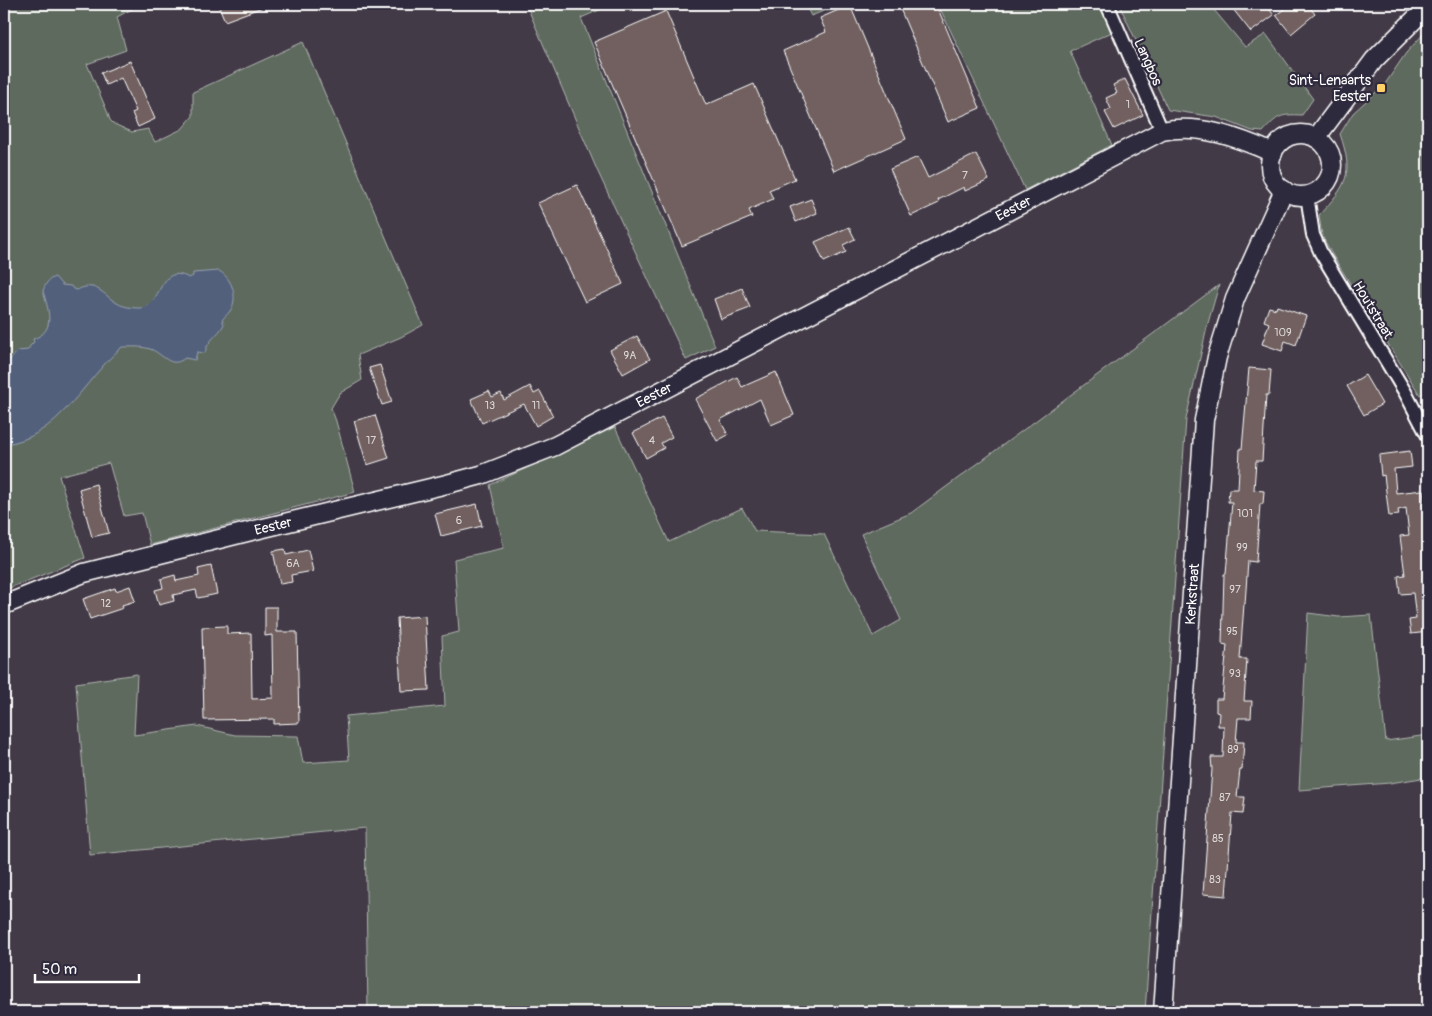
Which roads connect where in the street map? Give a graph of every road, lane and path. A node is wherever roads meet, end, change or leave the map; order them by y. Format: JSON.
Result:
{"nodes":[{"id":1,"x":1107,"y":4,"type":"edge"},
{"id":2,"x":1428,"y":6,"type":"edge"},
{"id":3,"x":1162,"y":131,"type":"junction"},
{"id":4,"x":1316,"y":138,"type":"junction"},
{"id":5,"x":1272,"y":154,"type":"junction"},
{"id":6,"x":1284,"y":190,"type":"junction"},
{"id":7,"x":1307,"y":195,"type":"junction"},
{"id":8,"x":1428,"y":436,"type":"edge"},
{"id":9,"x":4,"y":605,"type":"edge"},
{"id":10,"x":1163,"y":1012,"type":"edge"}],
"edges":[{"from":1,"to":3,"type":"street","name":"Langbos"},
{"from":2,"to":4,"type":"main road"},
{"from":3,"to":5,"type":"main road","name":"Eester"},
{"from":3,"to":9,"type":"main road","name":"Eester"},
{"from":4,"to":5,"type":"main road"},
{"from":4,"to":7,"type":"main road"},
{"from":5,"to":6,"type":"main road"},
{"from":6,"to":7,"type":"main road"},
{"from":6,"to":10,"type":"main road","name":"Kerkstraat"},
{"from":7,"to":8,"type":"street","name":"Houtstraat"}]}
